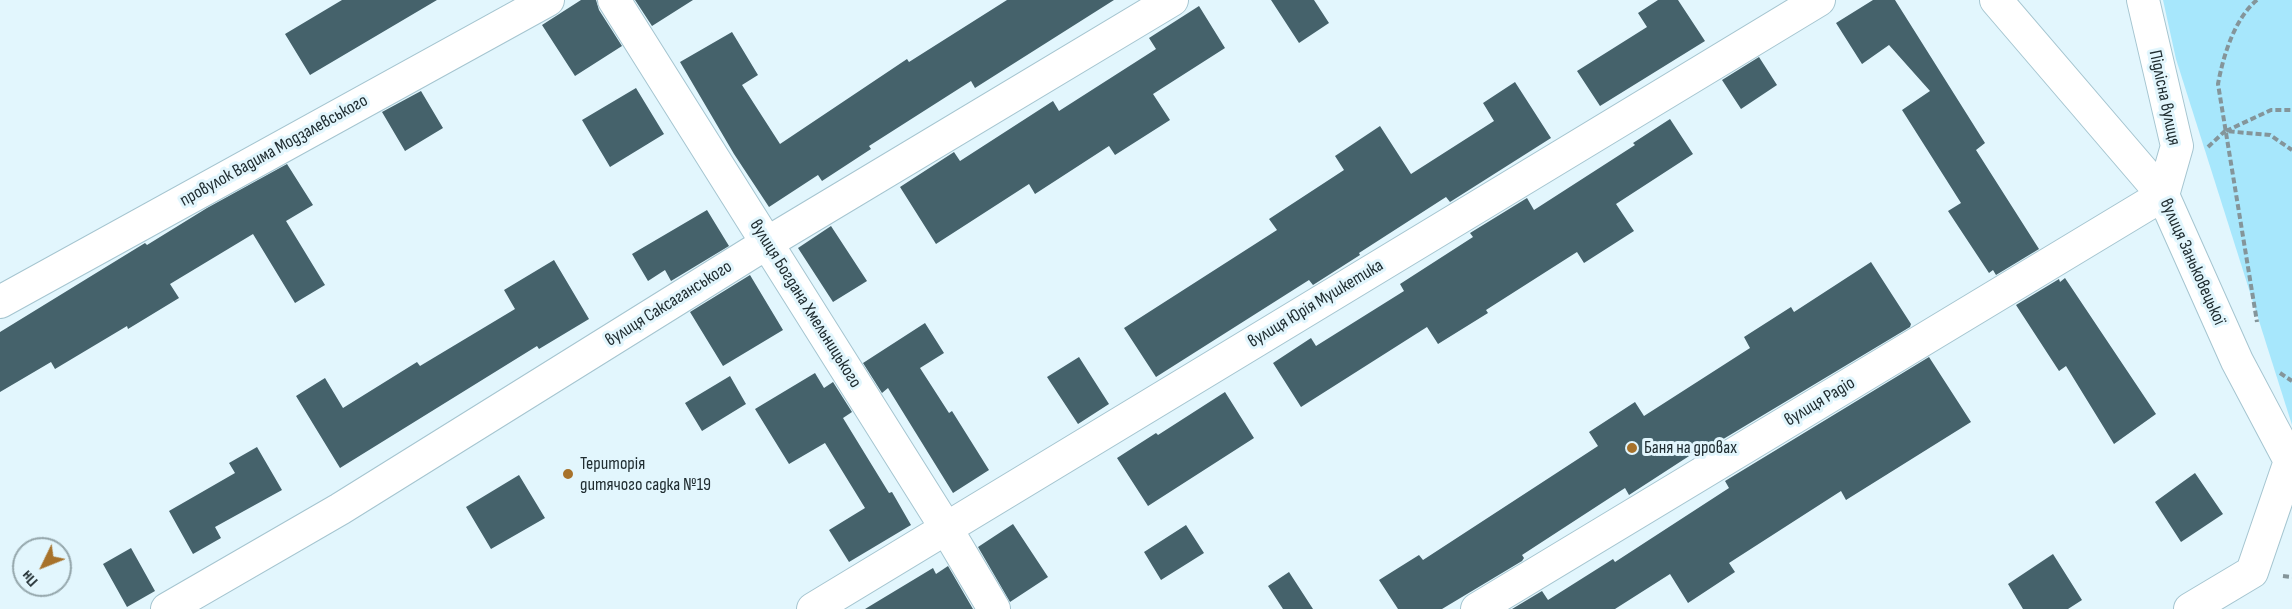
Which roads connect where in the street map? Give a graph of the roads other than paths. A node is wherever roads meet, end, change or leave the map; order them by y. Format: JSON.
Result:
{"nodes":[{"id":1,"x":548,"y":0,"type":"edge"},
{"id":2,"x":614,"y":0,"type":"edge"},
{"id":3,"x":1172,"y":0,"type":"edge"},
{"id":4,"x":1819,"y":0,"type":"edge"},
{"id":5,"x":1996,"y":0,"type":"edge"},
{"id":6,"x":2143,"y":0,"type":"edge"},
{"id":7,"x":2163,"y":195,"type":"junction"},
{"id":8,"x":767,"y":243,"type":"junction"},
{"id":9,"x":0,"y":302,"type":"edge"},
{"id":10,"x":946,"y":528,"type":"junction"},
{"id":11,"x":167,"y":609,"type":"edge"},
{"id":12,"x":813,"y":609,"type":"edge"},
{"id":13,"x":994,"y":609,"type":"edge"},
{"id":14,"x":1476,"y":609,"type":"edge"},
{"id":15,"x":2190,"y":609,"type":"edge"}],
"edges":[{"from":1,"to":9,"type":"street","name":"провулок Вадима Модзалевського"},
{"from":2,"to":8,"type":"street","name":"вулиця Богдана Хмельницького"},
{"from":3,"to":8,"type":"street","name":"вулиця Саксаганського"},
{"from":4,"to":10,"type":"street","name":"вулиця Юрія Мушкетика"},
{"from":5,"to":7,"type":"street","name":"вулиця Заньковецької"},
{"from":6,"to":7,"type":"street","name":"Підлісна вулиця"},
{"from":7,"to":14,"type":"street","name":"вулиця Радіо"},
{"from":7,"to":15,"type":"street","name":"вулиця Заньковецької"},
{"from":8,"to":10,"type":"street","name":"вулиця Богдана Хмельницького"},
{"from":8,"to":11,"type":"street","name":"вулиця Саксаганського"},
{"from":10,"to":12,"type":"street","name":"вулиця Юрія Мушкетика"},
{"from":10,"to":13,"type":"street","name":"вулиця Богдана Хмельницького"}]}
